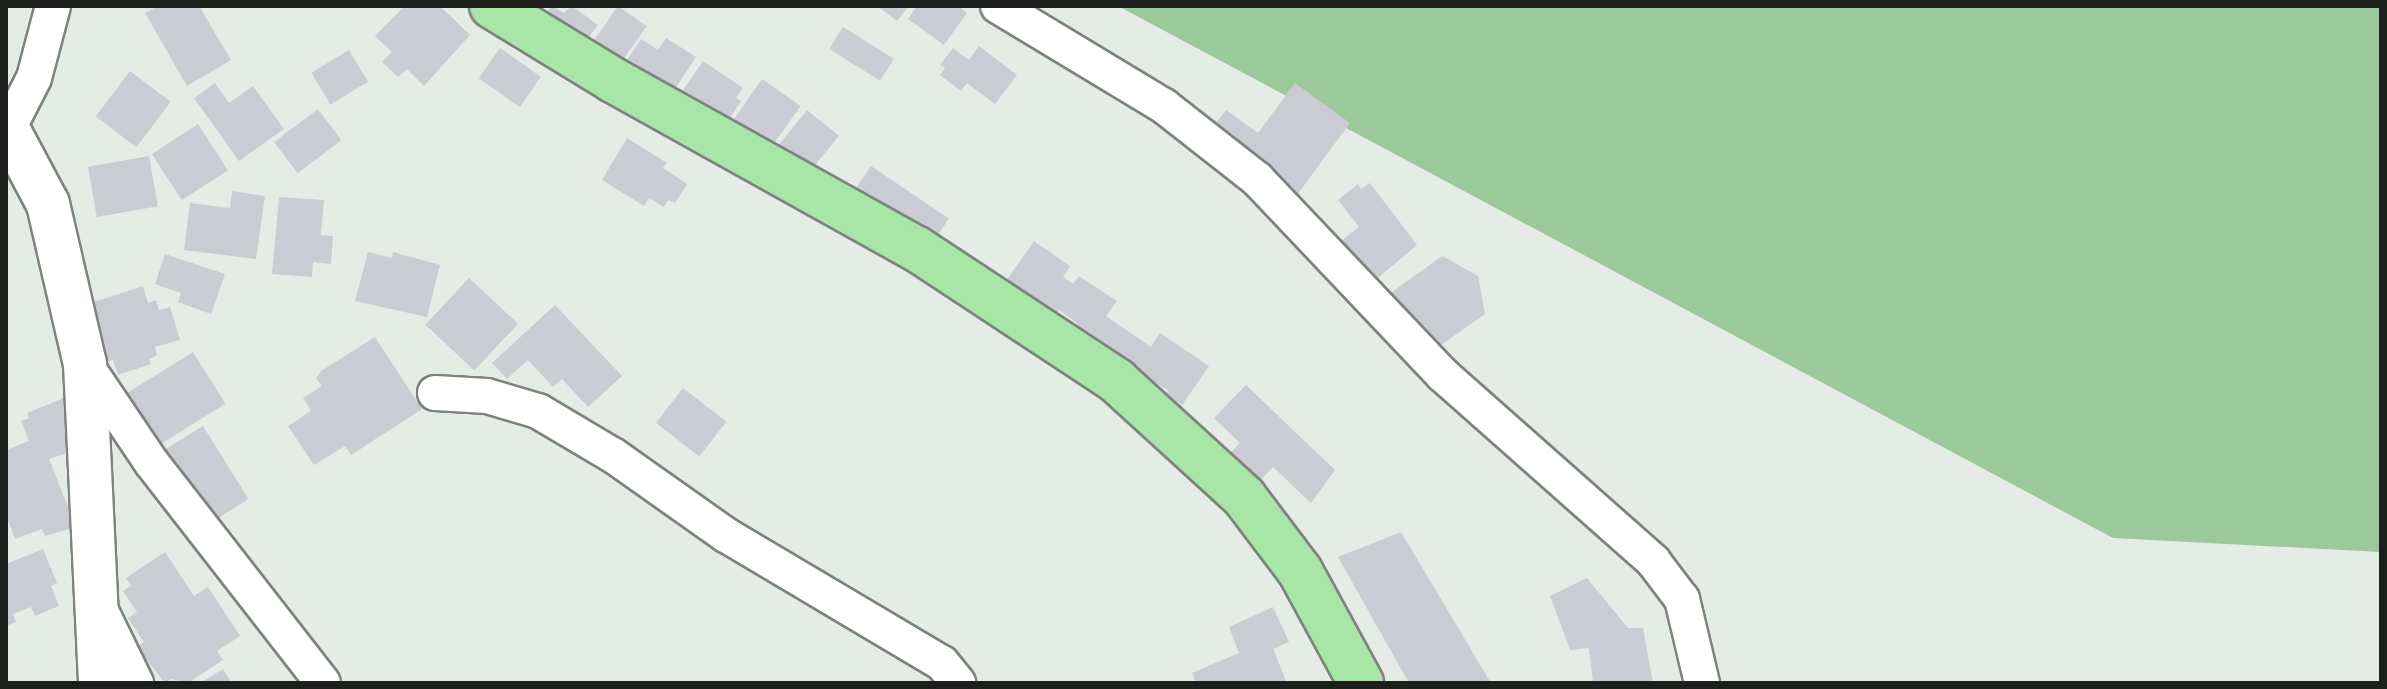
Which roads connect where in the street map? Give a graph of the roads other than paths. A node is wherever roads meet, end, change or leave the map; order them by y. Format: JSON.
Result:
{"nodes":[{"id":1,"x":53,"y":6,"type":"edge"},
{"id":2,"x":492,"y":6,"type":"edge"},
{"id":3,"x":998,"y":6,"type":"edge"},
{"id":4,"x":7,"y":127,"type":"edge"},
{"id":5,"x":85,"y":364,"type":"junction"},
{"id":6,"x":435,"y":393,"type":"dead end"},
{"id":7,"x":93,"y":596,"type":"junction"},
{"id":8,"x":100,"y":683,"type":"edge"},
{"id":9,"x":136,"y":683,"type":"edge"},
{"id":10,"x":323,"y":683,"type":"edge"},
{"id":11,"x":958,"y":683,"type":"edge"},
{"id":12,"x":1361,"y":683,"type":"edge"},
{"id":13,"x":1702,"y":683,"type":"edge"}],
"edges":[{"from":1,"to":4,"type":"street"},
{"from":2,"to":12,"type":"main road"},
{"from":3,"to":13,"type":"street"},
{"from":4,"to":5,"type":"street"},
{"from":5,"to":7,"type":"street"},
{"from":5,"to":10,"type":"street"},
{"from":6,"to":11,"type":"street"},
{"from":7,"to":8,"type":"street"},
{"from":7,"to":9,"type":"street"}]}
